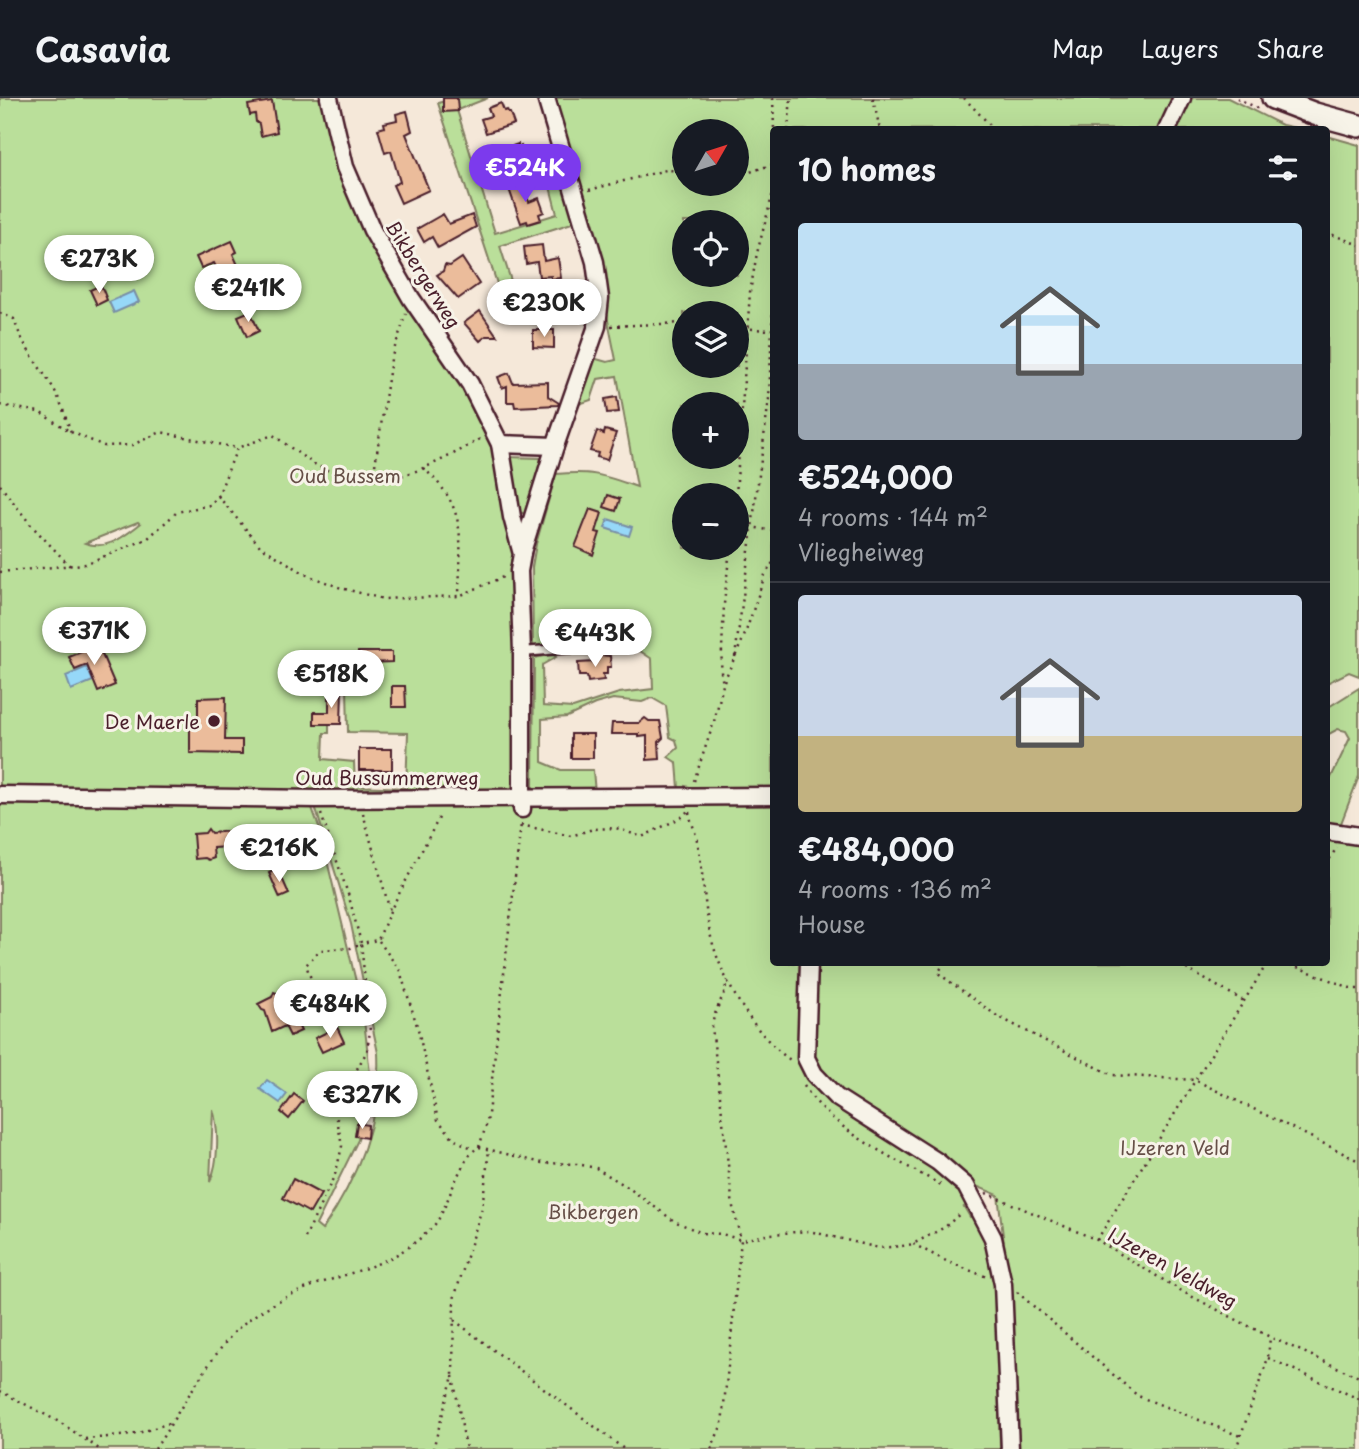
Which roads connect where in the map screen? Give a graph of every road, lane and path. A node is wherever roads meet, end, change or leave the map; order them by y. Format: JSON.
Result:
{"nodes":[{"id":1,"x":328,"y":98,"type":"edge"},
{"id":2,"x":546,"y":98,"type":"edge"},
{"id":3,"x":773,"y":98,"type":"edge"},
{"id":4,"x":791,"y":98,"type":"edge"},
{"id":5,"x":873,"y":98,"type":"edge"},
{"id":6,"x":964,"y":98,"type":"edge"},
{"id":7,"x":1182,"y":98,"type":"edge"},
{"id":8,"x":1273,"y":98,"type":"edge"},
{"id":9,"x":774,"y":126,"type":"edge"},
{"id":10,"x":788,"y":126,"type":"edge"},
{"id":11,"x":879,"y":126,"type":"edge"},
{"id":12,"x":991,"y":126,"type":"edge"},
{"id":13,"x":1169,"y":126,"type":"edge"},
{"id":14,"x":1359,"y":126,"type":"edge"},
{"id":15,"x":770,"y":165,"type":"edge"},
{"id":16,"x":672,"y":170,"type":"edge"},
{"id":17,"x":749,"y":172,"type":"edge"},
{"id":18,"x":575,"y":194,"type":"junction"},
{"id":19,"x":770,"y":205,"type":"edge"},
{"id":20,"x":1330,"y":234,"type":"edge"},
{"id":21,"x":1359,"y":245,"type":"edge"},
{"id":22,"x":411,"y":298,"type":"junction"},
{"id":23,"x":749,"y":310,"type":"edge"},
{"id":24,"x":0,"y":313,"type":"edge"},
{"id":25,"x":672,"y":323,"type":"edge"},
{"id":26,"x":597,"y":326,"type":"junction"},
{"id":27,"x":749,"y":329,"type":"edge"},
{"id":28,"x":770,"y":330,"type":"edge"},
{"id":29,"x":744,"y":378,"type":"edge"},
{"id":30,"x":770,"y":382,"type":"edge"},
{"id":31,"x":0,"y":405,"type":"edge"},
{"id":32,"x":71,"y":432,"type":"junction"},
{"id":33,"x":497,"y":437,"type":"junction"},
{"id":34,"x":555,"y":446,"type":"junction"},
{"id":35,"x":237,"y":448,"type":"junction"},
{"id":36,"x":423,"y":468,"type":"junction"},
{"id":37,"x":373,"y":479,"type":"junction"},
{"id":38,"x":737,"y":483,"type":"edge"},
{"id":39,"x":0,"y":485,"type":"edge"},
{"id":40,"x":218,"y":496,"type":"junction"},
{"id":41,"x":751,"y":527,"type":"junction"},
{"id":42,"x":770,"y":530,"type":"edge"},
{"id":43,"x":522,"y":554,"type":"junction"},
{"id":44,"x":729,"y":560,"type":"edge"},
{"id":45,"x":70,"y":566,"type":"junction"},
{"id":46,"x":770,"y":567,"type":"edge"},
{"id":47,"x":519,"y":571,"type":"junction"},
{"id":48,"x":0,"y":572,"type":"edge"},
{"id":49,"x":459,"y":596,"type":"junction"},
{"id":50,"x":598,"y":646,"type":"dead end"},
{"id":51,"x":522,"y":652,"type":"junction"},
{"id":52,"x":735,"y":657,"type":"junction"},
{"id":53,"x":723,"y":682,"type":"junction"},
{"id":54,"x":0,"y":795,"type":"edge"},
{"id":55,"x":770,"y":796,"type":"edge"},
{"id":56,"x":450,"y":798,"type":"junction"},
{"id":57,"x":689,"y":798,"type":"junction"},
{"id":58,"x":316,"y":799,"type":"junction"},
{"id":59,"x":359,"y":799,"type":"junction"},
{"id":60,"x":522,"y":810,"type":"junction"},
{"id":61,"x":1330,"y":832,"type":"edge"},
{"id":62,"x":1359,"y":836,"type":"edge"},
{"id":63,"x":1339,"y":843,"type":"dead end"},
{"id":64,"x":1330,"y":858,"type":"edge"},
{"id":65,"x":390,"y":911,"type":"junction"},
{"id":66,"x":379,"y":940,"type":"junction"},
{"id":67,"x":360,"y":943,"type":"junction"},
{"id":68,"x":809,"y":966,"type":"edge"},
{"id":69,"x":942,"y":966,"type":"edge"},
{"id":70,"x":1181,"y":966,"type":"edge"},
{"id":71,"x":1266,"y":966,"type":"edge"},
{"id":72,"x":1294,"y":966,"type":"edge"},
{"id":73,"x":727,"y":980,"type":"junction"},
{"id":74,"x":1359,"y":989,"type":"edge"},
{"id":75,"x":1244,"y":1001,"type":"junction"},
{"id":76,"x":326,"y":1020,"type":"dead end"},
{"id":77,"x":796,"y":1070,"type":"dead end"},
{"id":78,"x":799,"y":1078,"type":"dead end"},
{"id":79,"x":1195,"y":1080,"type":"junction"},
{"id":80,"x":479,"y":1147,"type":"junction"},
{"id":81,"x":474,"y":1149,"type":"junction"},
{"id":82,"x":489,"y":1150,"type":"junction"},
{"id":83,"x":1359,"y":1161,"type":"edge"},
{"id":84,"x":942,"y":1185,"type":"dead end"},
{"id":85,"x":975,"y":1204,"type":"junction"},
{"id":86,"x":305,"y":1238,"type":"dead end"},
{"id":87,"x":741,"y":1240,"type":"junction"},
{"id":88,"x":1097,"y":1240,"type":"junction"},
{"id":89,"x":913,"y":1244,"type":"junction"},
{"id":90,"x":1003,"y":1283,"type":"junction"},
{"id":91,"x":454,"y":1320,"type":"junction"},
{"id":92,"x":1270,"y":1337,"type":"junction"},
{"id":93,"x":1269,"y":1358,"type":"junction"},
{"id":94,"x":453,"y":1376,"type":"junction"},
{"id":95,"x":1359,"y":1377,"type":"edge"},
{"id":96,"x":0,"y":1391,"type":"edge"},
{"id":97,"x":1359,"y":1399,"type":"edge"},
{"id":98,"x":173,"y":1422,"type":"junction"},
{"id":99,"x":1240,"y":1436,"type":"junction"},
{"id":100,"x":85,"y":1439,"type":"junction"},
{"id":101,"x":99,"y":1449,"type":"edge"},
{"id":102,"x":155,"y":1449,"type":"edge"},
{"id":103,"x":433,"y":1449,"type":"edge"},
{"id":104,"x":466,"y":1449,"type":"edge"},
{"id":105,"x":624,"y":1449,"type":"edge"},
{"id":106,"x":710,"y":1449,"type":"edge"},
{"id":107,"x":1010,"y":1449,"type":"edge"},
{"id":108,"x":1236,"y":1449,"type":"edge"}],
"edges":[{"from":1,"to":22,"type":"street","name":"Bikbergerweg"},
{"from":2,"to":18,"type":"street"},
{"from":3,"to":9,"type":"path"},
{"from":4,"to":10,"type":"path"},
{"from":5,"to":11,"type":"path"},
{"from":6,"to":12,"type":"path"},
{"from":7,"to":13,"type":"street"},
{"from":8,"to":14,"type":"main road"},
{"from":15,"to":17,"type":"path"},
{"from":16,"to":18,"type":"path"},
{"from":18,"to":26,"type":"street"},
{"from":19,"to":23,"type":"path"},
{"from":20,"to":21,"type":"path"},
{"from":22,"to":33,"type":"street","name":"Bikbergerweg"},
{"from":22,"to":37,"type":"path"},
{"from":24,"to":32,"type":"path"},
{"from":25,"to":26,"type":"path"},
{"from":26,"to":34,"type":"street"},
{"from":27,"to":28,"type":"path"},
{"from":29,"to":38,"type":"path"},
{"from":30,"to":41,"type":"path"},
{"from":31,"to":32,"type":"path"},
{"from":32,"to":35,"type":"path"},
{"from":33,"to":34,"type":"street"},
{"from":33,"to":36,"type":"path"},
{"from":33,"to":43,"type":"street","name":"Bikbergerweg"},
{"from":34,"to":43,"type":"street"},
{"from":35,"to":37,"type":"path"},
{"from":35,"to":40,"type":"path"},
{"from":36,"to":37,"type":"path"},
{"from":36,"to":49,"type":"path"},
{"from":39,"to":45,"type":"path"},
{"from":40,"to":45,"type":"path"},
{"from":40,"to":49,"type":"path"},
{"from":41,"to":42,"type":"path"},
{"from":41,"to":52,"type":"path"},
{"from":43,"to":47,"type":"street","name":"Bikbergerweg"},
{"from":44,"to":53,"type":"path"},
{"from":45,"to":48,"type":"path"},
{"from":46,"to":52,"type":"path"},
{"from":47,"to":49,"type":"path"},
{"from":47,"to":51,"type":"street","name":"Bikbergerweg"},
{"from":50,"to":51,"type":"lane"},
{"from":51,"to":60,"type":"street","name":"Bikbergerweg"},
{"from":52,"to":53,"type":"path"},
{"from":53,"to":57,"type":"path"},
{"from":54,"to":58,"type":"street","name":"Oud Bussummerweg"},
{"from":55,"to":57,"type":"street","name":"Oud Bussummerweg"},
{"from":56,"to":59,"type":"street","name":"Oud Bussummerweg"},
{"from":56,"to":60,"type":"street","name":"Oud Bussummerweg"},
{"from":56,"to":65,"type":"path"},
{"from":57,"to":60,"type":"street","name":"Oud Bussummerweg"},
{"from":58,"to":59,"type":"street","name":"Oud Bussummerweg"},
{"from":58,"to":67,"type":"path"},
{"from":59,"to":65,"type":"path"},
{"from":60,"to":73,"type":"path"},
{"from":60,"to":80,"type":"path"},
{"from":61,"to":62,"type":"street"},
{"from":63,"to":64,"type":"path"},
{"from":65,"to":66,"type":"path"},
{"from":66,"to":67,"type":"path"},
{"from":66,"to":81,"type":"path"},
{"from":67,"to":76,"type":"path"},
{"from":67,"to":86,"type":"path"},
{"from":68,"to":85,"type":"street"},
{"from":69,"to":79,"type":"path"},
{"from":70,"to":75,"type":"path"},
{"from":71,"to":75,"type":"path"},
{"from":72,"to":74,"type":"path"},
{"from":73,"to":77,"type":"path"},
{"from":73,"to":87,"type":"path"},
{"from":75,"to":79,"type":"path"},
{"from":78,"to":84,"type":"path"},
{"from":79,"to":83,"type":"path"},
{"from":79,"to":88,"type":"path"},
{"from":80,"to":81,"type":"path"},
{"from":80,"to":82,"type":"path"},
{"from":81,"to":98,"type":"path"},
{"from":82,"to":87,"type":"path"},
{"from":82,"to":91,"type":"path"},
{"from":85,"to":88,"type":"path","name":"IJzeren Veldweg"},
{"from":85,"to":89,"type":"path"},
{"from":85,"to":90,"type":"street"},
{"from":87,"to":89,"type":"path"},
{"from":87,"to":106,"type":"path"},
{"from":88,"to":92,"type":"path","name":"IJzeren Veldweg"},
{"from":89,"to":90,"type":"path"},
{"from":90,"to":99,"type":"path"},
{"from":90,"to":107,"type":"street"},
{"from":91,"to":94,"type":"path"},
{"from":91,"to":105,"type":"path"},
{"from":92,"to":93,"type":"path"},
{"from":92,"to":95,"type":"path","name":"IJzeren Veldweg"},
{"from":93,"to":97,"type":"path"},
{"from":93,"to":99,"type":"path"},
{"from":94,"to":103,"type":"path"},
{"from":94,"to":104,"type":"path"},
{"from":96,"to":100,"type":"path"},
{"from":98,"to":100,"type":"path"},
{"from":98,"to":102,"type":"path"},
{"from":99,"to":108,"type":"path"},
{"from":100,"to":101,"type":"path"}]}
